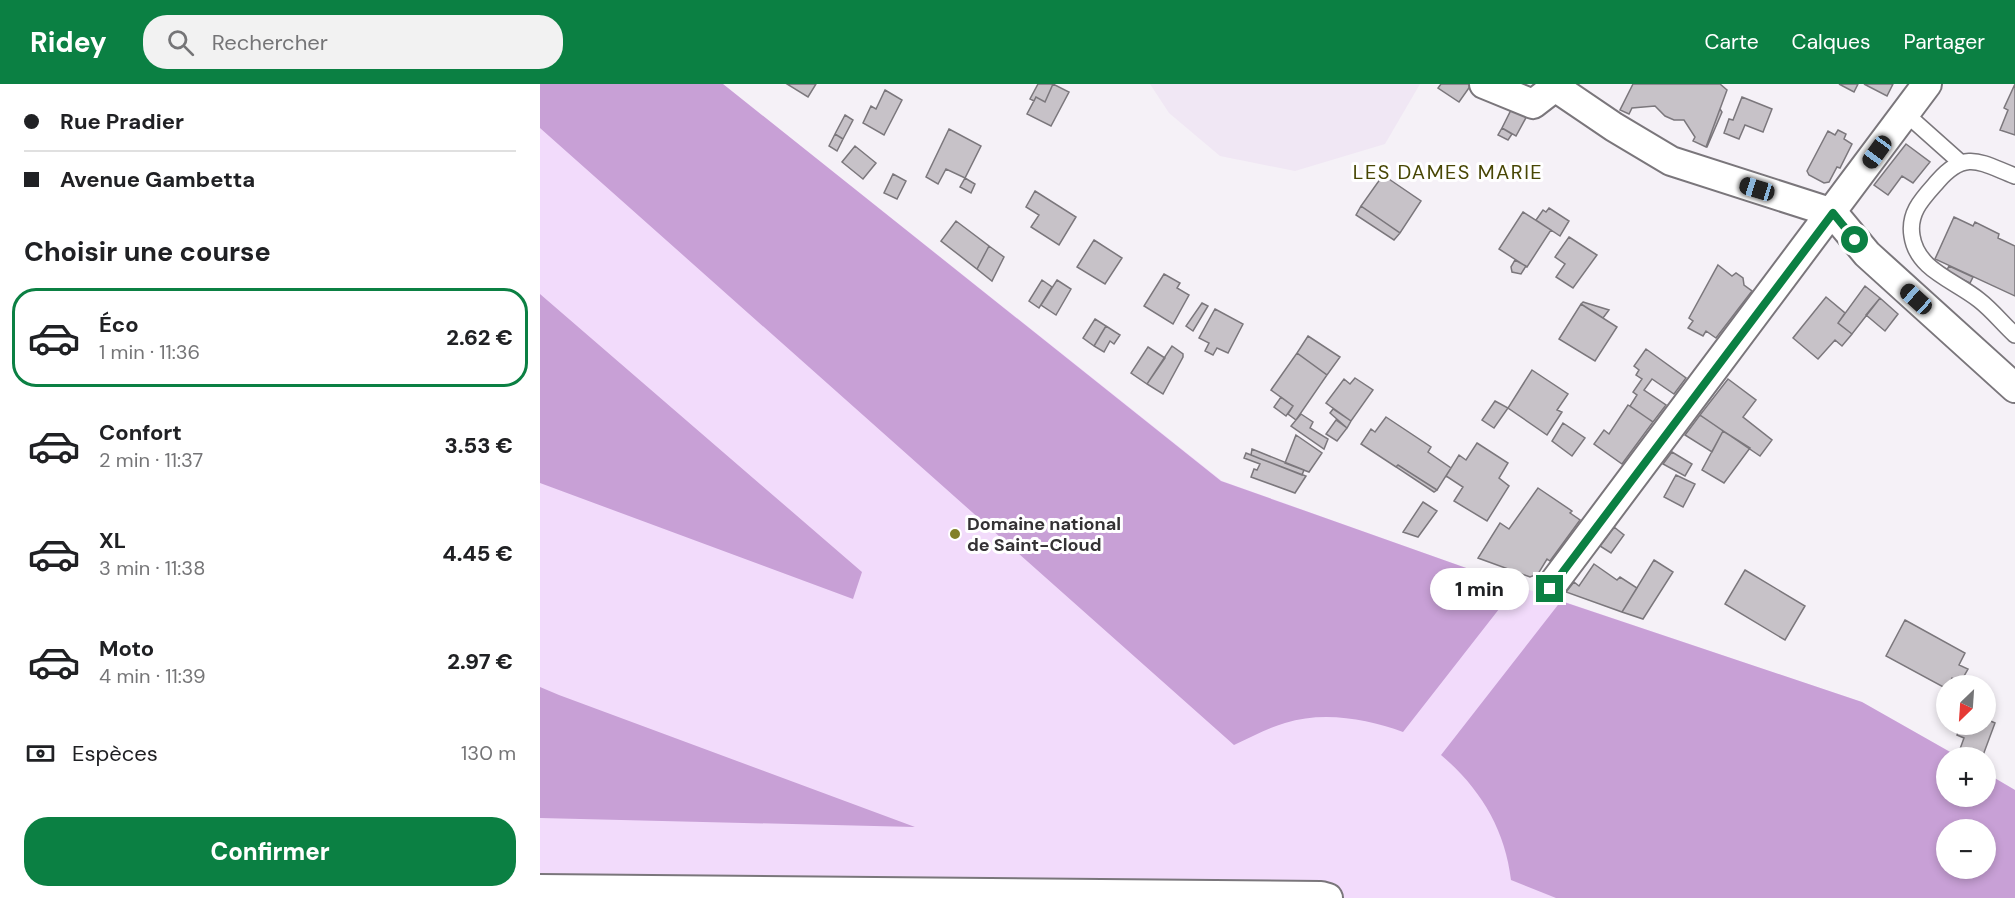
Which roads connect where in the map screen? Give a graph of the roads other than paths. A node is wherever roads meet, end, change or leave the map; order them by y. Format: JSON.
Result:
{"nodes":[{"id":1,"x":1484,"y":84,"type":"edge"},
{"id":2,"x":1928,"y":84,"type":"edge"},
{"id":3,"x":1555,"y":86,"type":"edge"},
{"id":4,"x":1905,"y":113,"type":"junction"},
{"id":5,"x":1960,"y":162,"type":"junction"},
{"id":6,"x":2015,"y":176,"type":"edge"},
{"id":7,"x":1833,"y":213,"type":"junction"},
{"id":8,"x":2015,"y":335,"type":"edge"},
{"id":9,"x":2015,"y":388,"type":"edge"},
{"id":10,"x":1550,"y":589,"type":"dead end"},
{"id":11,"x":540,"y":889,"type":"edge"},
{"id":12,"x":1323,"y":897,"type":"edge"}],
"edges":[{"from":1,"to":3,"type":"street"},
{"from":2,"to":4,"type":"street"},
{"from":3,"to":7,"type":"street"},
{"from":4,"to":5,"type":"lane"},
{"from":4,"to":7,"type":"street"},
{"from":5,"to":6,"type":"lane"},
{"from":5,"to":8,"type":"lane"},
{"from":7,"to":9,"type":"street"},
{"from":7,"to":10,"type":"street"},
{"from":11,"to":12,"type":"street"}]}
